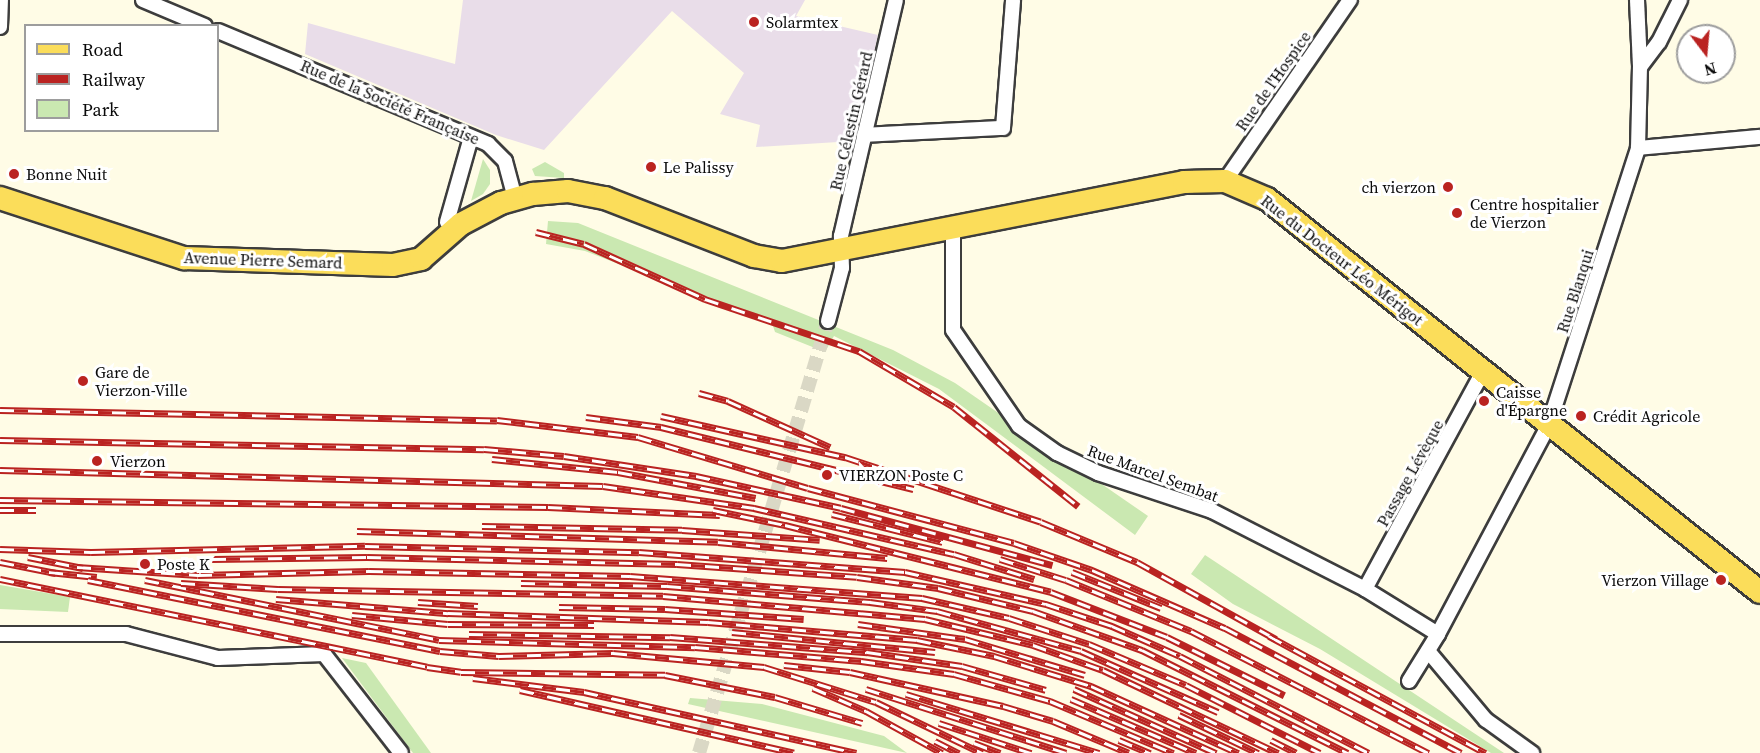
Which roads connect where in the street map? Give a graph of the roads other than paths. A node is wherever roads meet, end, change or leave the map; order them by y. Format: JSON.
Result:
{"nodes":[{"id":1,"x":1,"y":0,"type":"edge"},
{"id":2,"x":143,"y":0,"type":"edge"},
{"id":3,"x":896,"y":0,"type":"edge"},
{"id":4,"x":1012,"y":0,"type":"edge"},
{"id":5,"x":1350,"y":0,"type":"edge"},
{"id":6,"x":1636,"y":0,"type":"edge"},
{"id":7,"x":1680,"y":0,"type":"edge"},
{"id":8,"x":200,"y":24,"type":"edge"},
{"id":9,"x":0,"y":27,"type":"edge"},
{"id":10,"x":219,"y":31,"type":"edge"},
{"id":11,"x":1640,"y":67,"type":"junction"},
{"id":12,"x":864,"y":135,"type":"junction"},
{"id":13,"x":471,"y":137,"type":"junction"},
{"id":14,"x":1760,"y":137,"type":"edge"},
{"id":15,"x":1638,"y":148,"type":"junction"},
{"id":16,"x":1225,"y":181,"type":"junction"},
{"id":17,"x":0,"y":198,"type":"edge"},
{"id":18,"x":515,"y":198,"type":"junction"},
{"id":19,"x":447,"y":222,"type":"dead end"},
{"id":20,"x":953,"y":228,"type":"junction"},
{"id":21,"x":842,"y":250,"type":"junction"},
{"id":22,"x":828,"y":321,"type":"tunnel mouth"},
{"id":23,"x":1484,"y":372,"type":"junction"},
{"id":24,"x":1549,"y":424,"type":"junction"},
{"id":25,"x":1365,"y":589,"type":"junction"},
{"id":26,"x":1760,"y":592,"type":"edge"},
{"id":27,"x":0,"y":634,"type":"edge"},
{"id":28,"x":1438,"y":634,"type":"junction"},
{"id":29,"x":1428,"y":651,"type":"junction"},
{"id":30,"x":1409,"y":681,"type":"dead end"},
{"id":31,"x":401,"y":753,"type":"edge"},
{"id":32,"x":1532,"y":753,"type":"edge"}],
"edges":[{"from":1,"to":9,"type":"street"},
{"from":2,"to":8,"type":"street"},
{"from":3,"to":12,"type":"street","name":"Rue Célestin Gérard"},
{"from":4,"to":12,"type":"street"},
{"from":5,"to":16,"type":"street","name":"Rue de l'Hospice"},
{"from":6,"to":11,"type":"street","name":"Rue Blanqui"},
{"from":7,"to":11,"type":"street"},
{"from":10,"to":13,"type":"street","name":"Rue de la Société Française"},
{"from":11,"to":15,"type":"street","name":"Rue Blanqui"},
{"from":12,"to":21,"type":"street","name":"Rue Célestin Gérard"},
{"from":13,"to":18,"type":"street","name":"Rue de la Société Française"},
{"from":13,"to":19,"type":"street"},
{"from":14,"to":15,"type":"street"},
{"from":15,"to":24,"type":"street","name":"Rue Blanqui"},
{"from":16,"to":20,"type":"main road","name":"Rue du Docteur Léo Mérigot"},
{"from":16,"to":23,"type":"main road","name":"Rue du Docteur Léo Mérigot"},
{"from":17,"to":18,"type":"main road","name":"Avenue Pierre Semard"},
{"from":18,"to":21,"type":"main road"},
{"from":20,"to":21,"type":"main road","name":"Rue du Docteur Léo Mérigot"},
{"from":20,"to":25,"type":"street","name":"Rue Marcel Sembat"},
{"from":21,"to":22,"type":"street","name":"Rue Célestin Gérard"},
{"from":23,"to":24,"type":"main road","name":"Rue du Docteur Léo Mérigot"},
{"from":23,"to":25,"type":"street","name":"Passage Lévèque"},
{"from":24,"to":26,"type":"main road","name":"Rue du Docteur Léo Mérigot"},
{"from":24,"to":28,"type":"street"},
{"from":25,"to":28,"type":"street","name":"Rue Marcel Sembat"},
{"from":27,"to":31,"type":"street"},
{"from":28,"to":29,"type":"street"},
{"from":29,"to":30,"type":"street"},
{"from":29,"to":32,"type":"street"}]}
